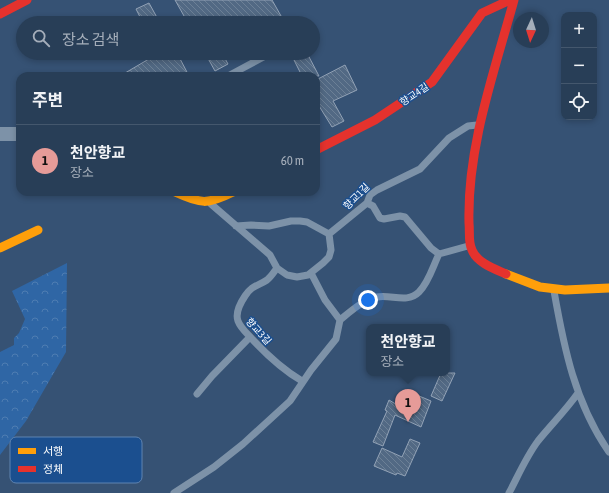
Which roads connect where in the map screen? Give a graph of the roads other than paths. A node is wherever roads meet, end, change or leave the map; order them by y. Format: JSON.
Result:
{"nodes":[{"id":1,"x":27,"y":0,"type":"edge"},
{"id":2,"x":510,"y":0,"type":"edge"},
{"id":3,"x":514,"y":0,"type":"edge"},
{"id":4,"x":0,"y":14,"type":"edge"},
{"id":5,"x":258,"y":60,"type":"edge"},
{"id":6,"x":235,"y":72,"type":"edge"},
{"id":7,"x":479,"y":125,"type":"junction"},
{"id":8,"x":0,"y":134,"type":"edge"},
{"id":9,"x":16,"y":134,"type":"edge"},
{"id":10,"x":320,"y":148,"type":"edge"},
{"id":11,"x":184,"y":196,"type":"edge"},
{"id":12,"x":224,"y":196,"type":"edge"},
{"id":13,"x":210,"y":202,"type":"junction"},
{"id":14,"x":366,"y":203,"type":"junction"},
{"id":15,"x":236,"y":226,"type":"junction"},
{"id":16,"x":38,"y":230,"type":"dead end"},
{"id":17,"x":329,"y":234,"type":"junction"},
{"id":18,"x":470,"y":245,"type":"junction"},
{"id":19,"x":0,"y":248,"type":"edge"},
{"id":20,"x":439,"y":254,"type":"junction"},
{"id":21,"x":277,"y":268,"type":"junction"},
{"id":22,"x":311,"y":273,"type":"junction"},
{"id":23,"x":609,"y":288,"type":"edge"},
{"id":24,"x":554,"y":290,"type":"junction"},
{"id":25,"x":340,"y":320,"type":"junction"},
{"id":26,"x":250,"y":337,"type":"junction"},
{"id":27,"x":302,"y":381,"type":"junction"},
{"id":28,"x":197,"y":394,"type":"dead end"},
{"id":29,"x":578,"y":394,"type":"junction"},
{"id":30,"x":609,"y":452,"type":"edge"},
{"id":31,"x":174,"y":493,"type":"edge"},
{"id":32,"x":509,"y":493,"type":"edge"}],
"edges":[{"from":1,"to":4,"type":"street"},
{"from":2,"to":10,"type":"street","name":"향교4길"},
{"from":3,"to":7,"type":"street"},
{"from":5,"to":6,"type":"lane"},
{"from":7,"to":14,"type":"lane","name":"향교1길"},
{"from":7,"to":18,"type":"street"},
{"from":8,"to":9,"type":"street"},
{"from":11,"to":13,"type":"street"},
{"from":12,"to":13,"type":"street"},
{"from":13,"to":15,"type":"lane"},
{"from":14,"to":17,"type":"lane","name":"향교1길"},
{"from":14,"to":20,"type":"lane"},
{"from":15,"to":17,"type":"lane"},
{"from":15,"to":21,"type":"lane"},
{"from":16,"to":19,"type":"street"},
{"from":17,"to":22,"type":"lane"},
{"from":18,"to":20,"type":"lane"},
{"from":18,"to":24,"type":"street"},
{"from":20,"to":25,"type":"lane"},
{"from":21,"to":22,"type":"lane"},
{"from":21,"to":26,"type":"lane","name":"향교3길"},
{"from":22,"to":25,"type":"lane"},
{"from":23,"to":24,"type":"street"},
{"from":24,"to":29,"type":"lane"},
{"from":25,"to":27,"type":"lane"},
{"from":26,"to":27,"type":"lane","name":"향교3길"},
{"from":26,"to":28,"type":"lane"},
{"from":27,"to":31,"type":"lane"},
{"from":29,"to":30,"type":"lane"},
{"from":29,"to":32,"type":"lane"}]}
